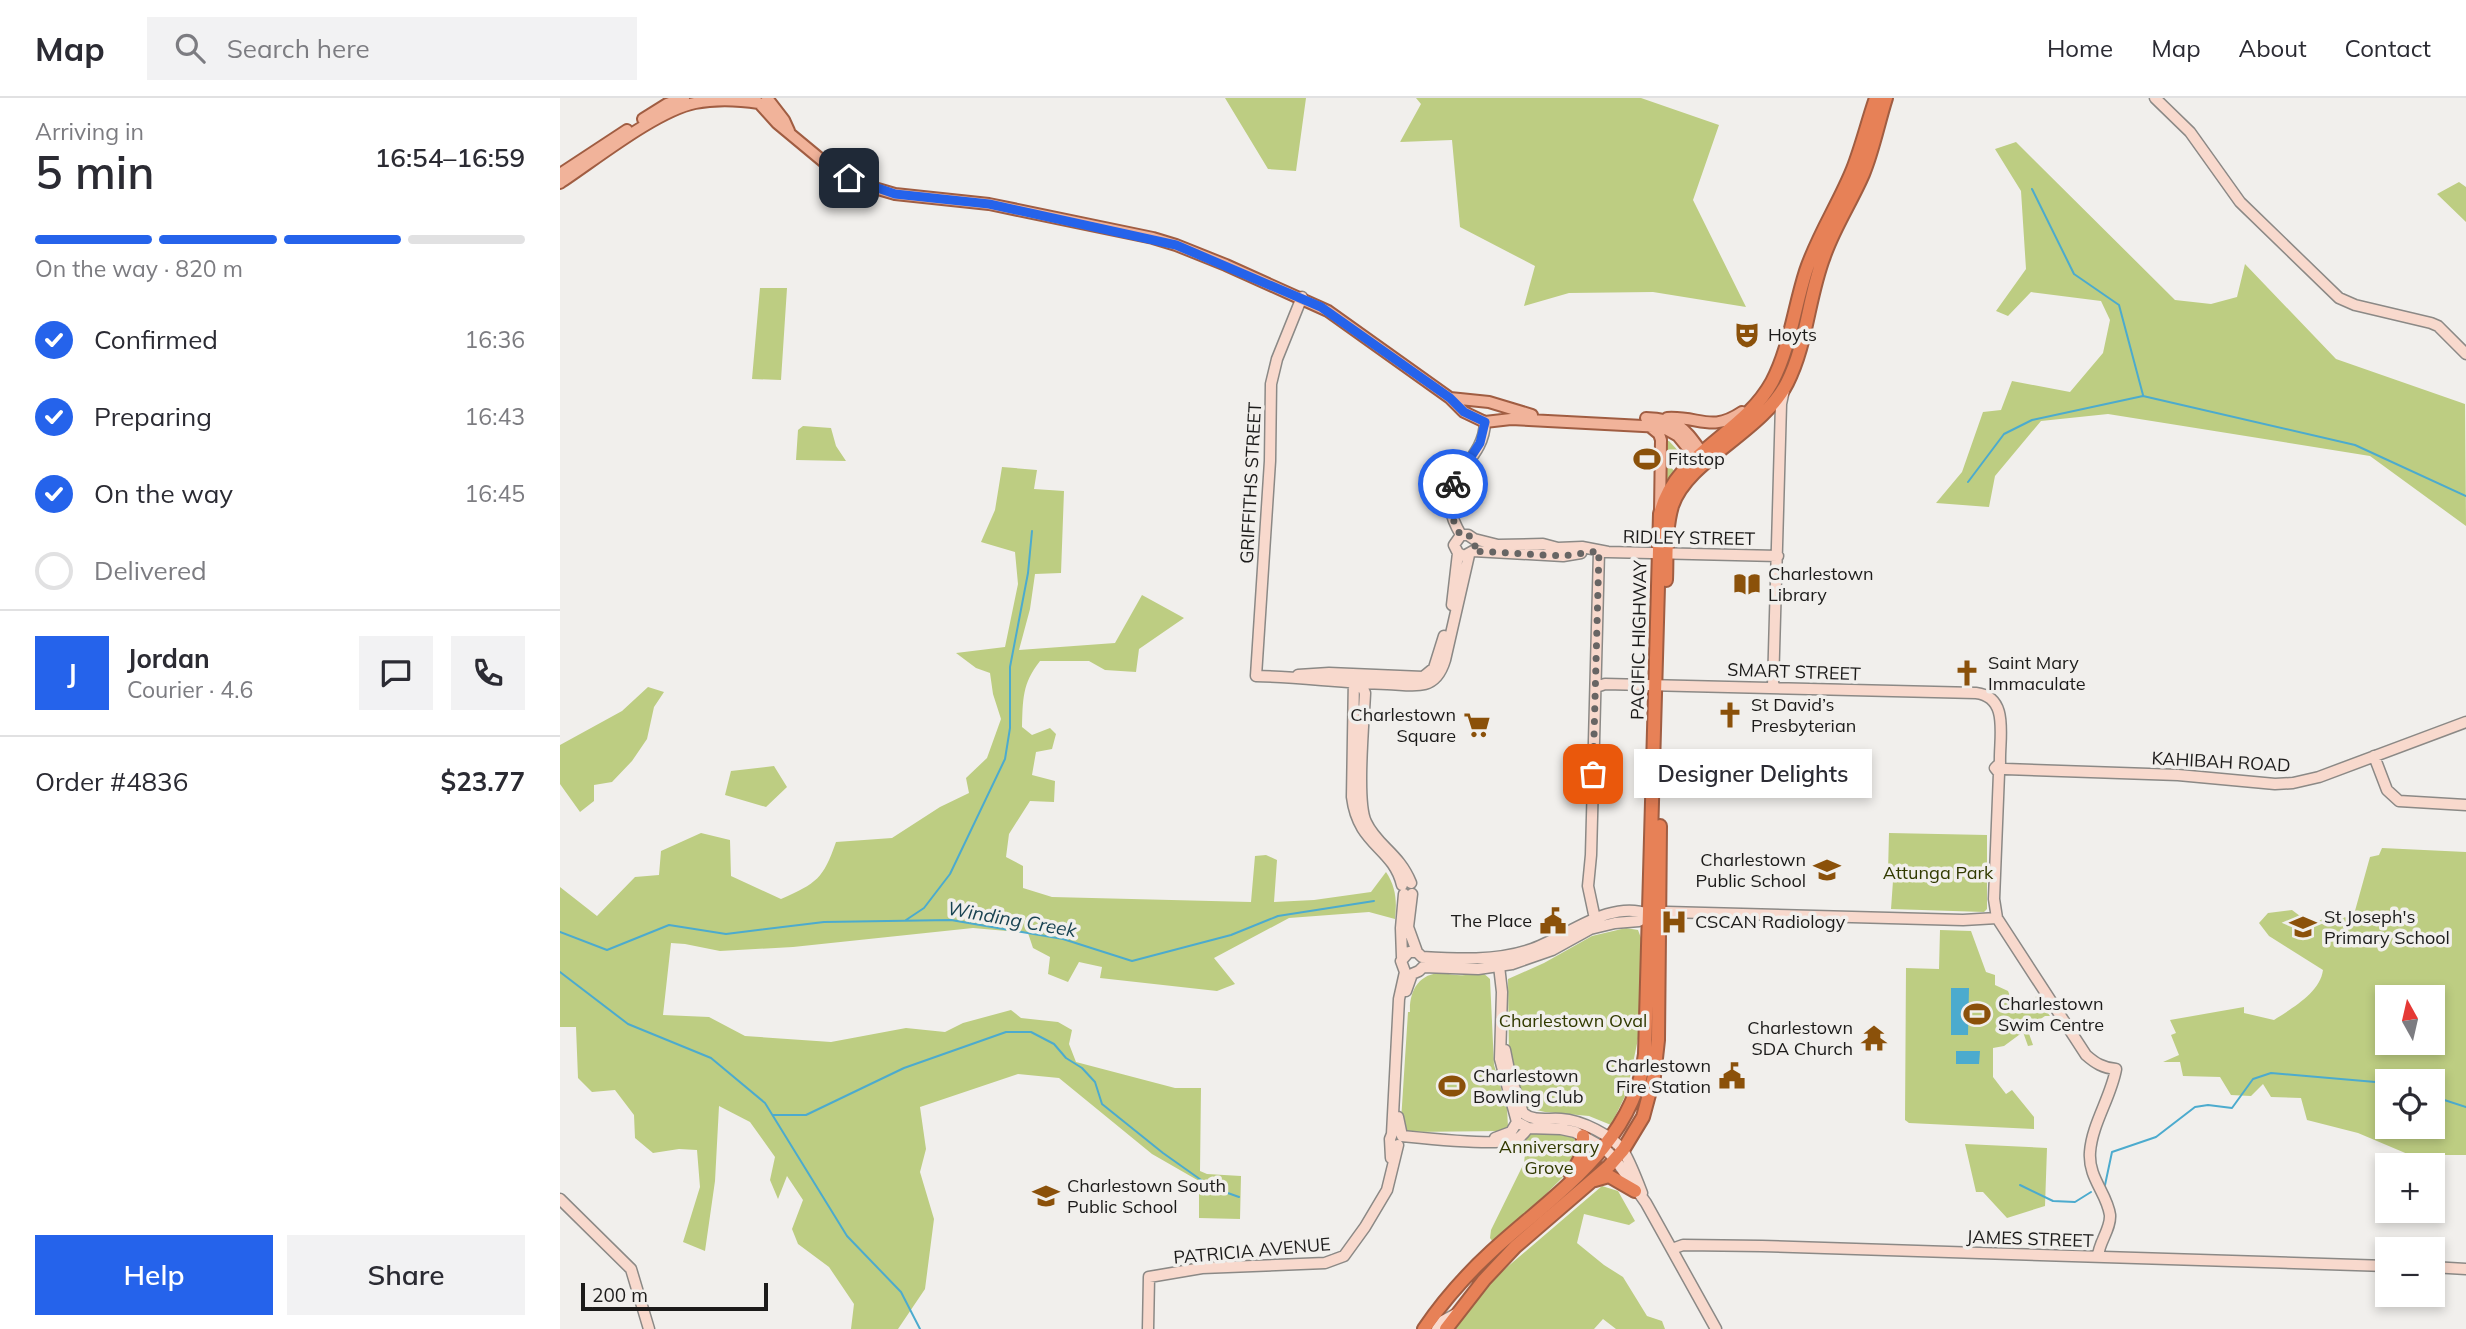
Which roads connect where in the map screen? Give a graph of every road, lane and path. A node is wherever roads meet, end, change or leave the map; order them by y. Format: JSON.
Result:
{"nodes":[{"id":1,"x":684,"y":98,"type":"edge"},
{"id":2,"x":1876,"y":98,"type":"edge"},
{"id":3,"x":1886,"y":98,"type":"edge"},
{"id":4,"x":2154,"y":98,"type":"edge"},
{"id":5,"x":765,"y":102,"type":"edge"},
{"id":6,"x":560,"y":174,"type":"edge"},
{"id":7,"x":560,"y":183,"type":"edge"},
{"id":8,"x":1302,"y":297,"type":"junction"},
{"id":9,"x":2466,"y":354,"type":"edge"},
{"id":10,"x":1784,"y":387,"type":"junction"},
{"id":11,"x":1450,"y":398,"type":"junction"},
{"id":12,"x":1758,"y":401,"type":"junction"},
{"id":13,"x":1490,"y":403,"type":"junction"},
{"id":14,"x":1664,"y":419,"type":"junction"},
{"id":15,"x":1757,"y":420,"type":"junction"},
{"id":16,"x":1485,"y":421,"type":"junction"},
{"id":17,"x":1648,"y":425,"type":"junction"},
{"id":18,"x":1781,"y":427,"type":"junction"},
{"id":19,"x":1702,"y":459,"type":"junction"},
{"id":20,"x":1660,"y":514,"type":"junction"},
{"id":21,"x":1461,"y":536,"type":"junction"},
{"id":22,"x":1474,"y":539,"type":"junction"},
{"id":23,"x":1537,"y":550,"type":"junction"},
{"id":24,"x":1599,"y":551,"type":"junction"},
{"id":25,"x":1662,"y":552,"type":"junction"},
{"id":26,"x":1467,"y":553,"type":"junction"},
{"id":27,"x":1778,"y":556,"type":"junction"},
{"id":28,"x":1357,"y":680,"type":"junction"},
{"id":29,"x":1659,"y":685,"type":"junction"},
{"id":30,"x":1596,"y":687,"type":"junction"},
{"id":31,"x":1773,"y":687,"type":"junction"},
{"id":32,"x":2466,"y":722,"type":"edge"},
{"id":33,"x":2374,"y":757,"type":"junction"},
{"id":34,"x":2001,"y":768,"type":"junction"},
{"id":35,"x":2466,"y":805,"type":"edge"},
{"id":36,"x":1407,"y":889,"type":"junction"},
{"id":37,"x":1655,"y":913,"type":"junction"},
{"id":38,"x":1997,"y":918,"type":"junction"},
{"id":39,"x":1595,"y":919,"type":"junction"},
{"id":40,"x":1590,"y":929,"type":"junction"},
{"id":41,"x":1402,"y":957,"type":"junction"},
{"id":42,"x":1421,"y":959,"type":"junction"},
{"id":43,"x":1499,"y":962,"type":"junction"},
{"id":44,"x":1409,"y":973,"type":"junction"},
{"id":45,"x":1501,"y":1029,"type":"junction"},
{"id":46,"x":1517,"y":1122,"type":"junction"},
{"id":47,"x":1528,"y":1128,"type":"junction"},
{"id":48,"x":1583,"y":1136,"type":"junction"},
{"id":49,"x":1397,"y":1139,"type":"junction"},
{"id":50,"x":1481,"y":1141,"type":"junction"},
{"id":51,"x":1608,"y":1144,"type":"junction"},
{"id":52,"x":1619,"y":1154,"type":"junction"},
{"id":53,"x":1592,"y":1181,"type":"junction"},
{"id":54,"x":1564,"y":1187,"type":"junction"},
{"id":55,"x":1635,"y":1191,"type":"junction"},
{"id":56,"x":560,"y":1199,"type":"edge"},
{"id":57,"x":1646,"y":1203,"type":"junction"},
{"id":58,"x":1672,"y":1249,"type":"junction"},
{"id":59,"x":2098,"y":1256,"type":"junction"},
{"id":60,"x":2375,"y":1266,"type":"edge"},
{"id":61,"x":2445,"y":1268,"type":"edge"},
{"id":62,"x":2466,"y":1269,"type":"edge"},
{"id":63,"x":1457,"y":1314,"type":"junction"},
{"id":64,"x":649,"y":1329,"type":"edge"},
{"id":65,"x":1148,"y":1329,"type":"edge"},
{"id":66,"x":1424,"y":1329,"type":"edge"},
{"id":67,"x":1437,"y":1329,"type":"edge"},
{"id":68,"x":1446,"y":1329,"type":"edge"},
{"id":69,"x":1716,"y":1329,"type":"edge"}],
"edges":[{"from":1,"to":6,"type":"main road"},
{"from":2,"to":12,"type":"highway","name":"PACIFIC HIGHWAY"},
{"from":3,"to":10,"type":"highway","name":"PACIFIC HIGHWAY"},
{"from":4,"to":9,"type":"street"},
{"from":5,"to":7,"type":"main road"},
{"from":5,"to":8,"type":"main road"},
{"from":8,"to":11,"type":"main road"},
{"from":8,"to":28,"type":"street","name":"GRIFFITHS STREET"},
{"from":10,"to":15,"type":"highway","name":"PACIFIC HIGHWAY"},
{"from":10,"to":18,"type":"street"},
{"from":11,"to":13,"type":"main road"},
{"from":11,"to":16,"type":"main road"},
{"from":12,"to":14,"type":"main road"},
{"from":12,"to":19,"type":"highway","name":"PACIFIC HIGHWAY"},
{"from":13,"to":14,"type":"main road"},
{"from":13,"to":16,"type":"main road"},
{"from":13,"to":16,"type":"main road"},
{"from":14,"to":19,"type":"main road"},
{"from":15,"to":18,"type":"street"},
{"from":15,"to":19,"type":"highway","name":"PACIFIC HIGHWAY"},
{"from":16,"to":17,"type":"main road"},
{"from":16,"to":21,"type":"street"},
{"from":17,"to":19,"type":"main road"},
{"from":17,"to":20,"type":"main road"},
{"from":18,"to":27,"type":"street"},
{"from":19,"to":20,"type":"highway","name":"PACIFIC HIGHWAY"},
{"from":19,"to":25,"type":"highway","name":"PACIFIC HIGHWAY"},
{"from":20,"to":25,"type":"highway","name":"PACIFIC HIGHWAY"},
{"from":21,"to":22,"type":"street"},
{"from":21,"to":26,"type":"street"},
{"from":22,"to":23,"type":"street","name":"RIDLEY STREET"},
{"from":22,"to":26,"type":"street"},
{"from":23,"to":24,"type":"street","name":"RIDLEY STREET"},
{"from":23,"to":26,"type":"street","name":"RIDLEY STREET"},
{"from":24,"to":25,"type":"street","name":"RIDLEY STREET"},
{"from":24,"to":30,"type":"street"},
{"from":25,"to":27,"type":"street","name":"RIDLEY STREET"},
{"from":25,"to":29,"type":"highway","name":"PACIFIC HIGHWAY"},
{"from":26,"to":28,"type":"street"},
{"from":27,"to":31,"type":"street"},
{"from":28,"to":36,"type":"street"},
{"from":29,"to":30,"type":"street","name":"SMART STREET"},
{"from":29,"to":31,"type":"street","name":"SMART STREET"},
{"from":29,"to":37,"type":"highway","name":"PACIFIC HIGHWAY"},
{"from":30,"to":39,"type":"street"},
{"from":31,"to":34,"type":"street","name":"SMART STREET"},
{"from":32,"to":33,"type":"street","name":"KAHIBAH ROAD"},
{"from":33,"to":34,"type":"street","name":"KAHIBAH ROAD"},
{"from":33,"to":35,"type":"street"},
{"from":34,"to":38,"type":"street"},
{"from":36,"to":41,"type":"street","name":"PATRICIA AVENUE"},
{"from":36,"to":42,"type":"street"},
{"from":37,"to":38,"type":"street"},
{"from":37,"to":39,"type":"street"},
{"from":37,"to":40,"type":"street"},
{"from":37,"to":51,"type":"highway","name":"PACIFIC HIGHWAY"},
{"from":37,"to":52,"type":"highway","name":"PACIFIC HIGHWAY"},
{"from":38,"to":59,"type":"street"},
{"from":39,"to":40,"type":"street"},
{"from":39,"to":43,"type":"street"},
{"from":40,"to":43,"type":"street"},
{"from":41,"to":42,"type":"street"},
{"from":41,"to":44,"type":"street","name":"PATRICIA AVENUE"},
{"from":42,"to":43,"type":"street"},
{"from":42,"to":44,"type":"street"},
{"from":43,"to":45,"type":"street"},
{"from":44,"to":49,"type":"street","name":"PATRICIA AVENUE"},
{"from":45,"to":46,"type":"street"},
{"from":45,"to":51,"type":"street"},
{"from":46,"to":47,"type":"street"},
{"from":46,"to":50,"type":"street"},
{"from":47,"to":48,"type":"street"},
{"from":47,"to":50,"type":"street"},
{"from":48,"to":51,"type":"street"},
{"from":48,"to":54,"type":"highway"},
{"from":49,"to":50,"type":"street"},
{"from":49,"to":65,"type":"street","name":"PATRICIA AVENUE"},
{"from":51,"to":52,"type":"street"},
{"from":51,"to":54,"type":"highway","name":"PACIFIC HIGHWAY"},
{"from":52,"to":53,"type":"highway","name":"PACIFIC HIGHWAY"},
{"from":52,"to":55,"type":"street"},
{"from":52,"to":57,"type":"street"},
{"from":53,"to":55,"type":"highway"},
{"from":53,"to":63,"type":"highway","name":"PACIFIC HIGHWAY"},
{"from":54,"to":66,"type":"highway","name":"PACIFIC HIGHWAY"},
{"from":55,"to":57,"type":"street"},
{"from":56,"to":64,"type":"street"},
{"from":57,"to":58,"type":"street"},
{"from":58,"to":59,"type":"street","name":"JAMES STREET"},
{"from":58,"to":69,"type":"street"},
{"from":59,"to":60,"type":"street","name":"JAMES STREET"},
{"from":61,"to":62,"type":"street"},
{"from":63,"to":67,"type":"street"},
{"from":63,"to":68,"type":"highway","name":"PACIFIC HIGHWAY"}]}
